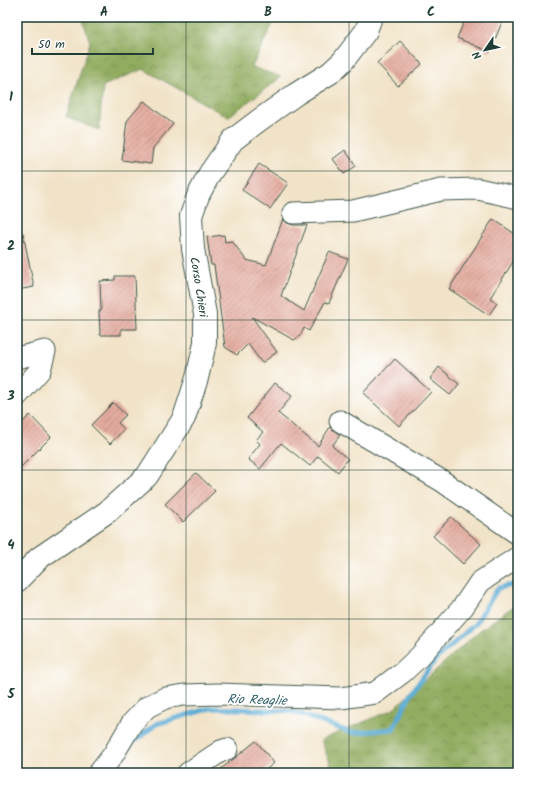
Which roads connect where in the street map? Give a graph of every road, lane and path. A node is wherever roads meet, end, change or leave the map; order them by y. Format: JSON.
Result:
{"nodes":[{"id":1,"x":371,"y":17,"type":"edge"},
{"id":2,"x":518,"y":198,"type":"edge"},
{"id":3,"x":293,"y":212,"type":"dead end"},
{"id":4,"x":21,"y":357,"type":"dead end"},
{"id":5,"x":17,"y":396,"type":"edge"},
{"id":6,"x":340,"y":421,"type":"dead end"},
{"id":7,"x":518,"y":534,"type":"edge"},
{"id":8,"x":518,"y":557,"type":"edge"},
{"id":9,"x":17,"y":580,"type":"edge"},
{"id":10,"x":227,"y":749,"type":"dead end"},
{"id":11,"x":98,"y":773,"type":"edge"},
{"id":12,"x":188,"y":773,"type":"edge"}],
"edges":[{"from":1,"to":9,"type":"main road","name":"Corso Chieri"},
{"from":2,"to":3,"type":"street"},
{"from":4,"to":5,"type":"street"},
{"from":6,"to":7,"type":"street"},
{"from":8,"to":11,"type":"street"},
{"from":10,"to":12,"type":"street"}]}
